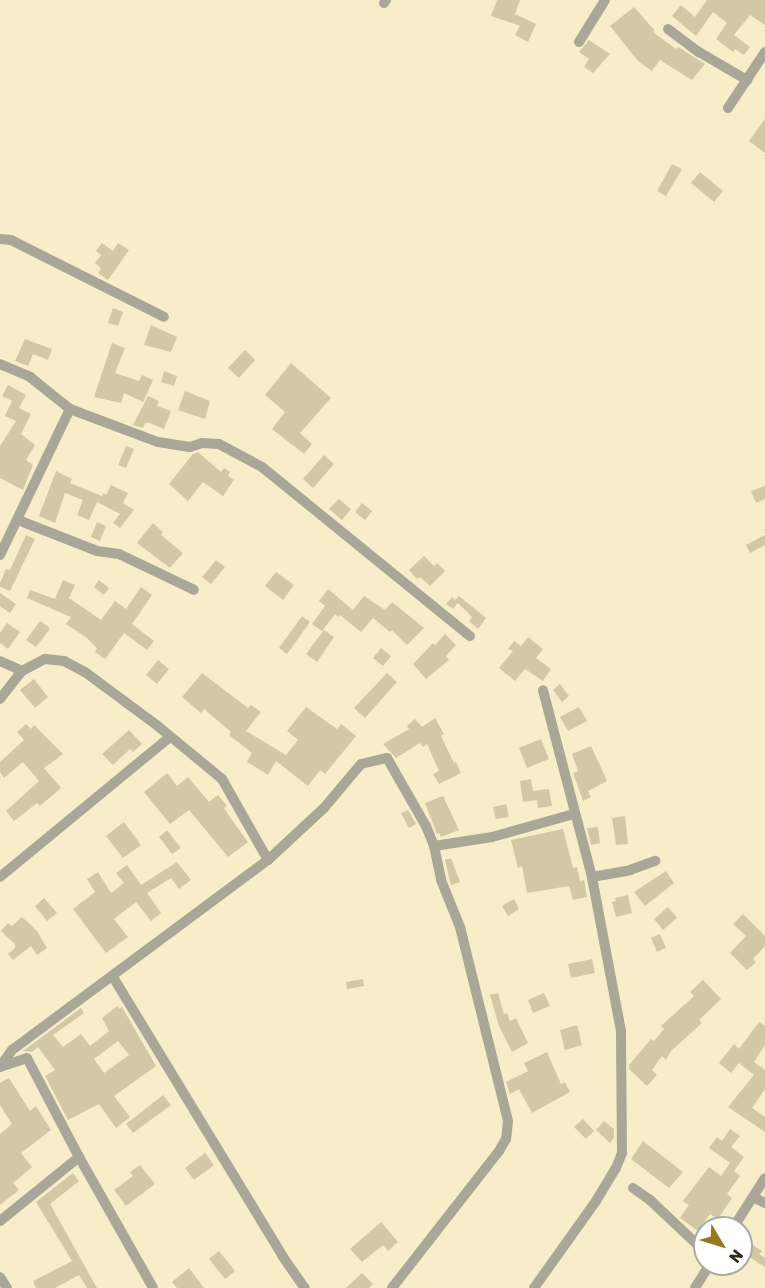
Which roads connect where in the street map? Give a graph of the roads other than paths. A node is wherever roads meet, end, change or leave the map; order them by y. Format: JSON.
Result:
{"nodes":[{"id":1,"x":605,"y":0,"type":"edge"},
{"id":2,"x":668,"y":29,"type":"dead end"},
{"id":3,"x":579,"y":42,"type":"dead end"},
{"id":4,"x":765,"y":52,"type":"edge"},
{"id":5,"x":747,"y":80,"type":"junction"},
{"id":6,"x":728,"y":108,"type":"dead end"},
{"id":7,"x":0,"y":239,"type":"edge"},
{"id":8,"x":164,"y":317,"type":"dead end"},
{"id":9,"x":0,"y":364,"type":"edge"},
{"id":10,"x":70,"y":409,"type":"junction"},
{"id":11,"x":18,"y":520,"type":"junction"},
{"id":12,"x":0,"y":555,"type":"edge"},
{"id":13,"x":194,"y":590,"type":"dead end"},
{"id":14,"x":470,"y":636,"type":"dead end"},
{"id":15,"x":0,"y":661,"type":"edge"},
{"id":16,"x":22,"y":671,"type":"junction"},
{"id":17,"x":543,"y":690,"type":"dead end"},
{"id":18,"x":0,"y":699,"type":"edge"},
{"id":19,"x":170,"y":737,"type":"junction"},
{"id":20,"x":574,"y":814,"type":"junction"},
{"id":21,"x":434,"y":846,"type":"junction"},
{"id":22,"x":268,"y":860,"type":"junction"},
{"id":23,"x":655,"y":861,"type":"dead end"},
{"id":24,"x":0,"y":877,"type":"edge"},
{"id":25,"x":592,"y":877,"type":"junction"},
{"id":26,"x":113,"y":977,"type":"junction"},
{"id":27,"x":0,"y":1067,"type":"edge"},
{"id":28,"x":79,"y":1157,"type":"junction"},
{"id":29,"x":765,"y":1178,"type":"edge"},
{"id":30,"x":633,"y":1188,"type":"dead end"},
{"id":31,"x":753,"y":1197,"type":"junction"},
{"id":32,"x":765,"y":1203,"type":"edge"},
{"id":33,"x":741,"y":1216,"type":"edge"},
{"id":34,"x":0,"y":1221,"type":"edge"},
{"id":35,"x":693,"y":1241,"type":"edge"},
{"id":36,"x":0,"y":1277,"type":"edge"},
{"id":37,"x":7,"y":1288,"type":"edge"},
{"id":38,"x":153,"y":1288,"type":"edge"},
{"id":39,"x":305,"y":1288,"type":"edge"},
{"id":40,"x":392,"y":1288,"type":"edge"},
{"id":41,"x":534,"y":1288,"type":"edge"}],
"edges":[{"from":1,"to":3,"type":"street"},
{"from":2,"to":5,"type":"street"},
{"from":4,"to":5,"type":"street"},
{"from":5,"to":6,"type":"street"},
{"from":7,"to":8,"type":"street"},
{"from":9,"to":10,"type":"street"},
{"from":10,"to":11,"type":"street"},
{"from":10,"to":14,"type":"street"},
{"from":11,"to":12,"type":"street"},
{"from":11,"to":13,"type":"street"},
{"from":15,"to":16,"type":"street"},
{"from":16,"to":18,"type":"street"},
{"from":16,"to":19,"type":"street"},
{"from":17,"to":20,"type":"street"},
{"from":19,"to":22,"type":"street"},
{"from":19,"to":24,"type":"street"},
{"from":20,"to":21,"type":"street"},
{"from":20,"to":25,"type":"street"},
{"from":21,"to":22,"type":"street"},
{"from":21,"to":40,"type":"street"},
{"from":22,"to":26,"type":"street"},
{"from":23,"to":25,"type":"street"},
{"from":25,"to":41,"type":"street"},
{"from":26,"to":27,"type":"street"},
{"from":26,"to":39,"type":"street"},
{"from":27,"to":28,"type":"street"},
{"from":28,"to":34,"type":"street"},
{"from":28,"to":38,"type":"street"},
{"from":29,"to":31,"type":"street"},
{"from":30,"to":35,"type":"street"},
{"from":31,"to":32,"type":"street"},
{"from":31,"to":33,"type":"street"},
{"from":36,"to":37,"type":"street"}]}
